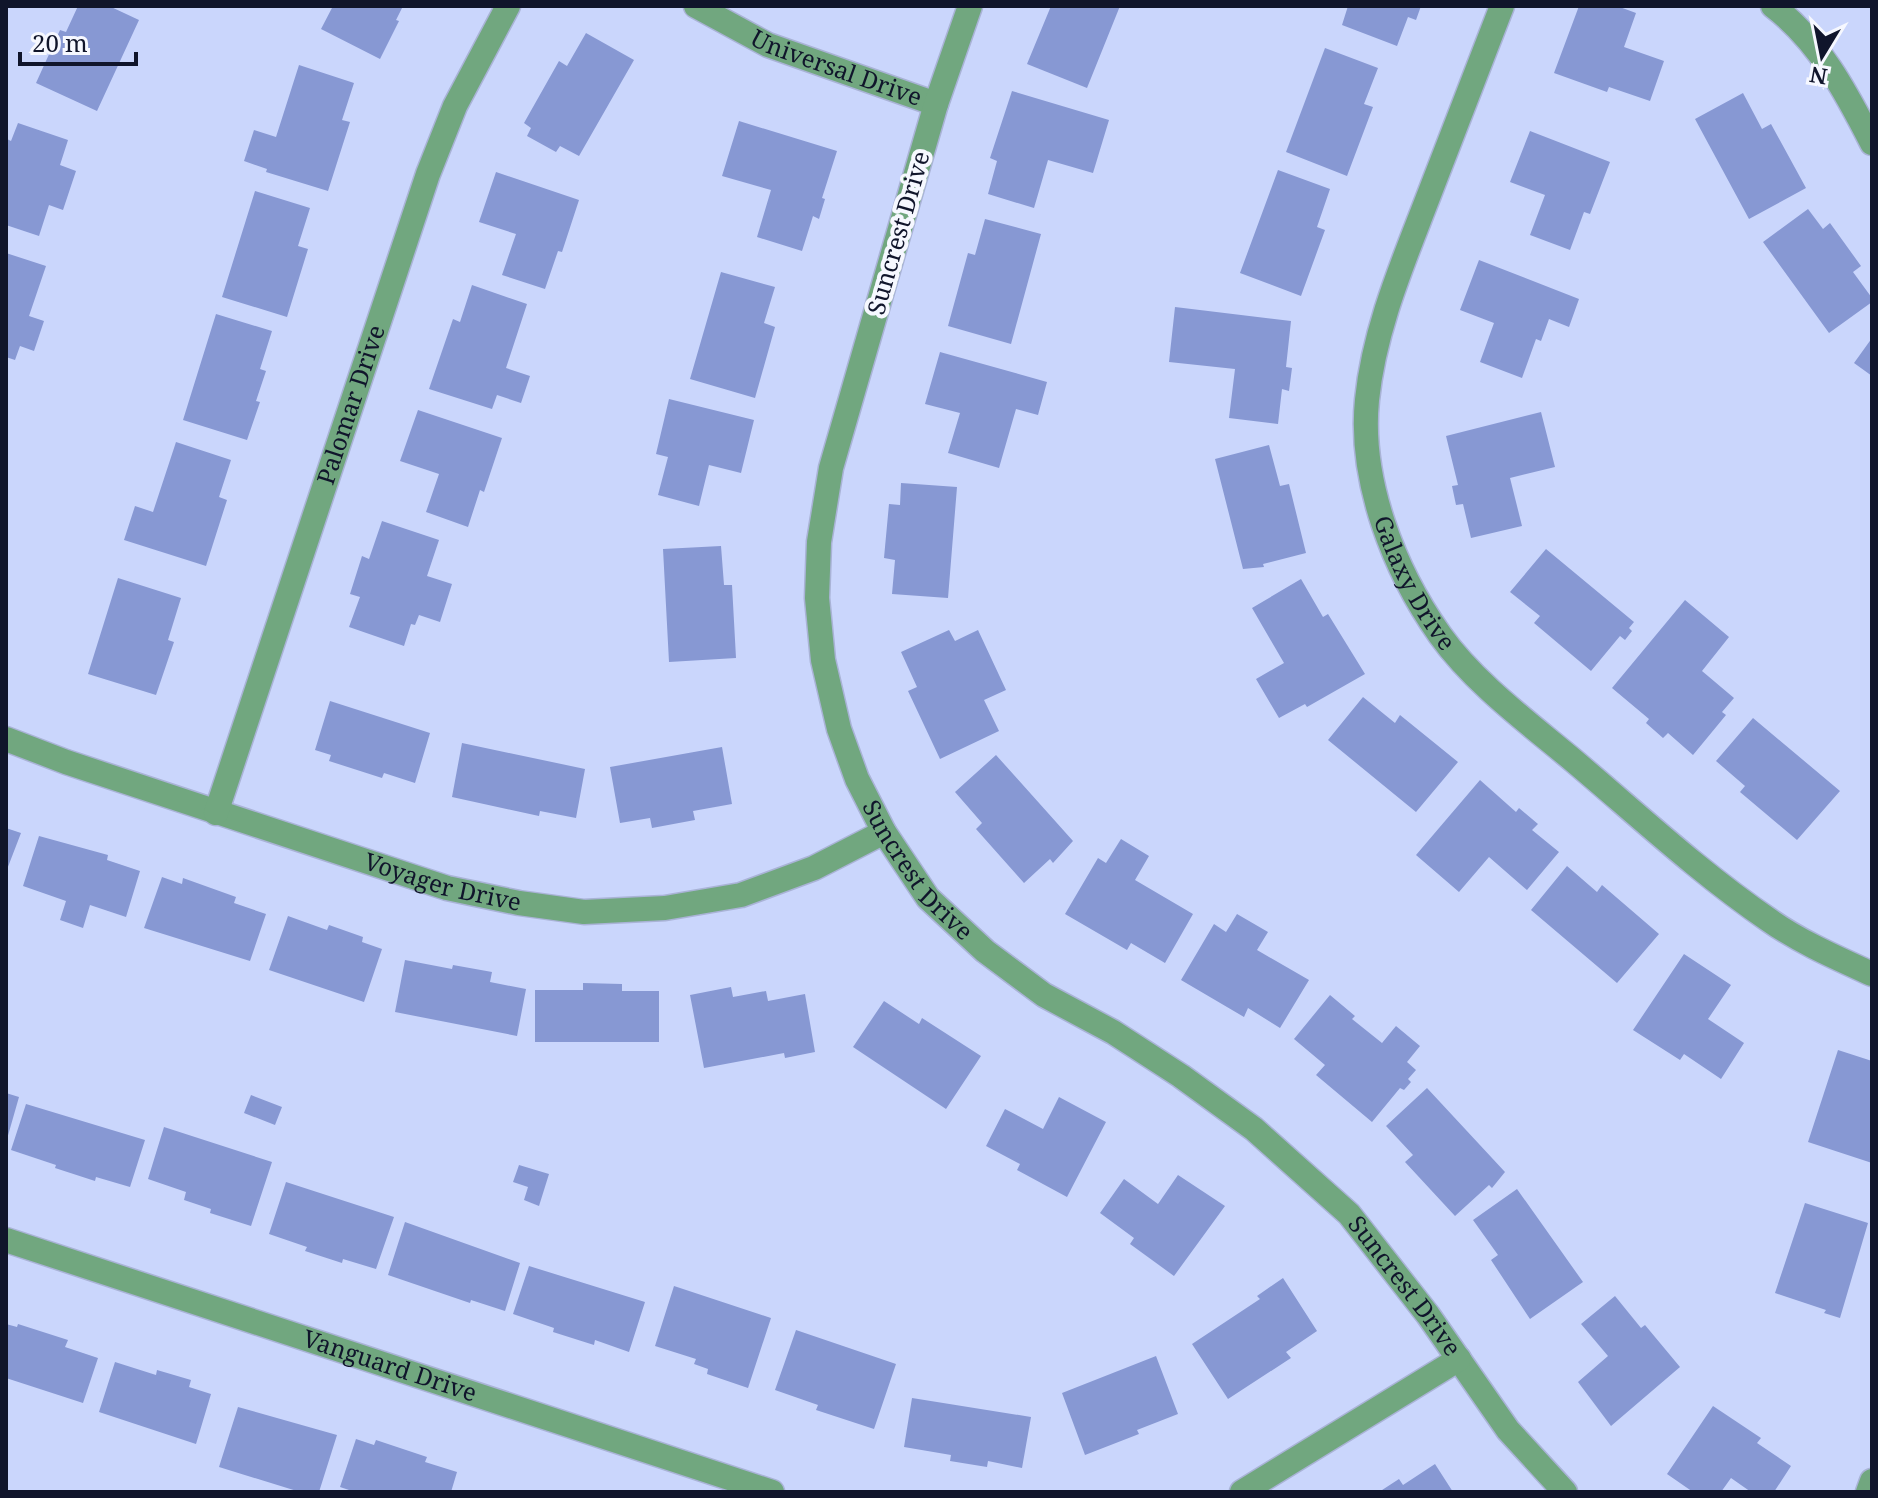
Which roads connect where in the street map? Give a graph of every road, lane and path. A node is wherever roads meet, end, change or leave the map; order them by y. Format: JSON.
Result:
{"nodes":[{"id":1,"x":508,"y":6,"type":"edge"},
{"id":2,"x":696,"y":6,"type":"edge"},
{"id":3,"x":970,"y":6,"type":"edge"},
{"id":4,"x":1502,"y":6,"type":"edge"},
{"id":5,"x":1773,"y":6,"type":"edge"},
{"id":6,"x":936,"y":104,"type":"junction"},
{"id":7,"x":1872,"y":143,"type":"edge"},
{"id":8,"x":6,"y":739,"type":"edge"},
{"id":9,"x":216,"y":813,"type":"junction"},
{"id":10,"x":884,"y":832,"type":"junction"},
{"id":11,"x":1872,"y":974,"type":"edge"},
{"id":12,"x":6,"y":1240,"type":"edge"},
{"id":13,"x":1459,"y":1359,"type":"junction"},
{"id":14,"x":1872,"y":1481,"type":"edge"},
{"id":15,"x":772,"y":1492,"type":"edge"},
{"id":16,"x":1242,"y":1492,"type":"edge"},
{"id":17,"x":1565,"y":1492,"type":"edge"},
{"id":18,"x":1868,"y":1492,"type":"edge"}],
"edges":[{"from":1,"to":9,"type":"street","name":"Palomar Drive"},
{"from":2,"to":6,"type":"street","name":"Universal Drive"},
{"from":3,"to":6,"type":"street","name":"Suncrest Drive"},
{"from":4,"to":11,"type":"street","name":"Galaxy Drive"},
{"from":5,"to":7,"type":"street"},
{"from":6,"to":10,"type":"street","name":"Suncrest Drive"},
{"from":8,"to":9,"type":"street","name":"Voyager Drive"},
{"from":9,"to":10,"type":"street","name":"Voyager Drive"},
{"from":10,"to":13,"type":"street","name":"Suncrest Drive"},
{"from":12,"to":15,"type":"street","name":"Vanguard Drive"},
{"from":13,"to":16,"type":"street"},
{"from":13,"to":17,"type":"street","name":"Suncrest Drive"},
{"from":14,"to":18,"type":"street"}]}
